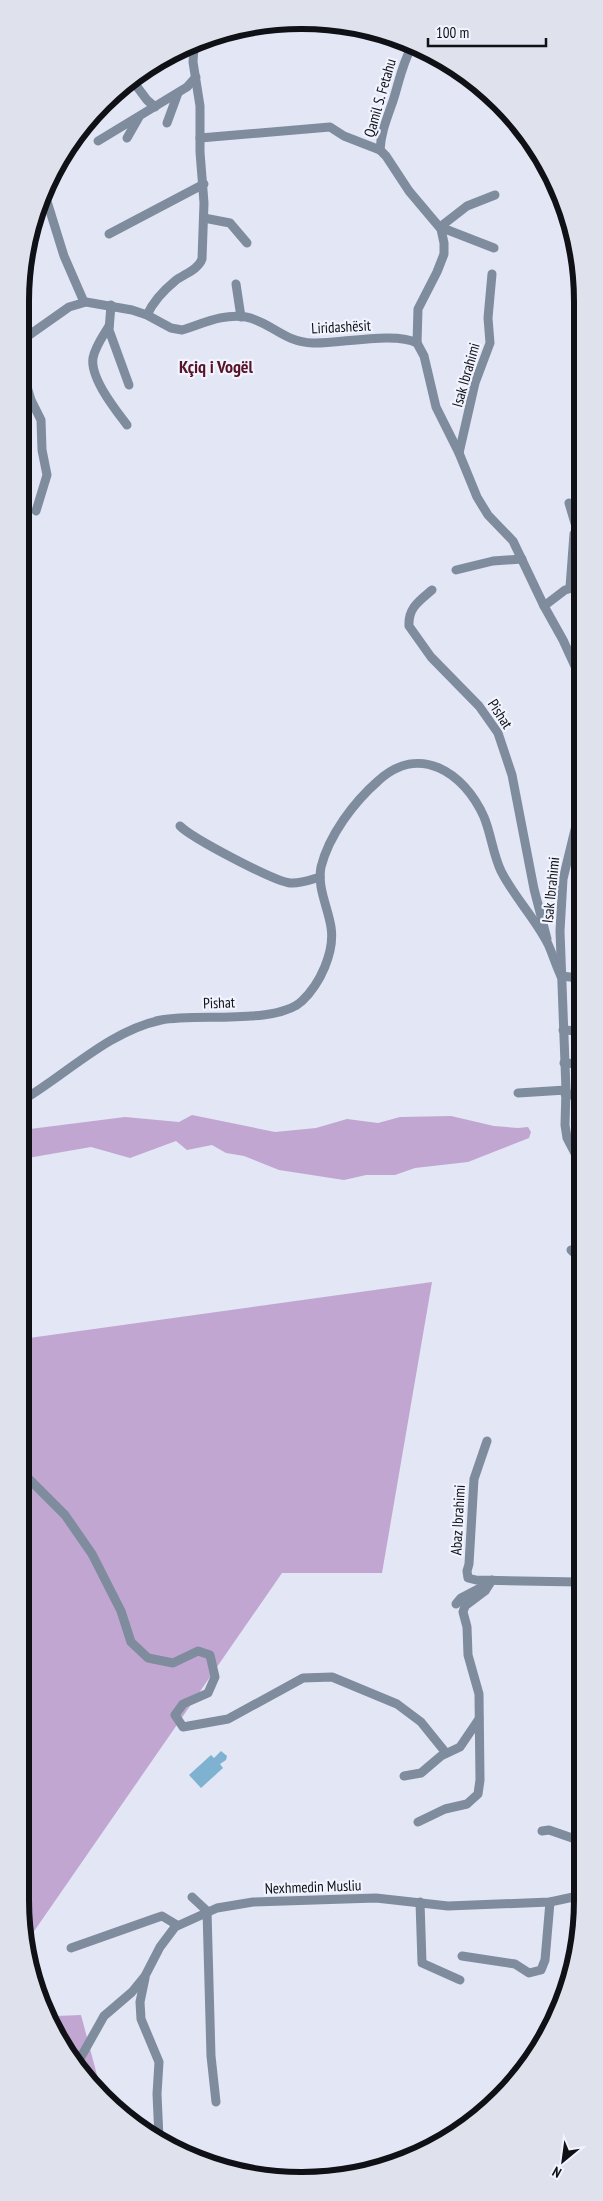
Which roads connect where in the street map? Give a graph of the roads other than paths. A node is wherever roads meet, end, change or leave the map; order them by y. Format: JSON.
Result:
{"nodes":[{"id":1,"x":194,"y":51,"type":"edge"},
{"id":2,"x":409,"y":51,"type":"edge"},
{"id":3,"x":196,"y":77,"type":"junction"},
{"id":4,"x":136,"y":85,"type":"edge"},
{"id":5,"x":187,"y":88,"type":"junction"},
{"id":6,"x":198,"y":89,"type":"junction"},
{"id":7,"x":178,"y":93,"type":"junction"},
{"id":8,"x":155,"y":107,"type":"junction"},
{"id":9,"x":139,"y":116,"type":"junction"},
{"id":10,"x":166,"y":123,"type":"dead end"},
{"id":11,"x":127,"y":138,"type":"dead end"},
{"id":12,"x":200,"y":138,"type":"junction"},
{"id":13,"x":98,"y":141,"type":"dead end"},
{"id":14,"x":380,"y":150,"type":"junction"},
{"id":15,"x":204,"y":184,"type":"junction"},
{"id":16,"x":495,"y":195,"type":"dead end"},
{"id":17,"x":47,"y":203,"type":"edge"},
{"id":18,"x":204,"y":218,"type":"junction"},
{"id":19,"x":440,"y":227,"type":"junction"},
{"id":20,"x":109,"y":234,"type":"dead end"},
{"id":21,"x":247,"y":243,"type":"dead end"},
{"id":22,"x":494,"y":248,"type":"dead end"},
{"id":23,"x":492,"y":274,"type":"dead end"},
{"id":24,"x":236,"y":284,"type":"dead end"},
{"id":25,"x":84,"y":302,"type":"junction"},
{"id":26,"x":111,"y":305,"type":"junction"},
{"id":27,"x":147,"y":315,"type":"junction"},
{"id":28,"x":241,"y":317,"type":"junction"},
{"id":29,"x":109,"y":326,"type":"junction"},
{"id":30,"x":29,"y":335,"type":"edge"},
{"id":31,"x":417,"y":343,"type":"junction"},
{"id":32,"x":129,"y":385,"type":"dead end"},
{"id":33,"x":29,"y":393,"type":"edge"},
{"id":34,"x":127,"y":425,"type":"dead end"},
{"id":35,"x":459,"y":453,"type":"junction"},
{"id":36,"x":569,"y":503,"type":"dead end"},
{"id":37,"x":36,"y":511,"type":"dead end"},
{"id":38,"x":574,"y":517,"type":"edge"},
{"id":39,"x":574,"y":534,"type":"edge"},
{"id":40,"x":522,"y":559,"type":"junction"},
{"id":41,"x":456,"y":570,"type":"dead end"},
{"id":42,"x":574,"y":587,"type":"edge"},
{"id":43,"x":570,"y":588,"type":"junction"},
{"id":44,"x":432,"y":590,"type":"dead end"},
{"id":45,"x":544,"y":606,"type":"junction"},
{"id":46,"x":574,"y":663,"type":"edge"},
{"id":47,"x":180,"y":826,"type":"dead end"},
{"id":48,"x":574,"y":833,"type":"edge"},
{"id":49,"x":320,"y":877,"type":"junction"},
{"id":50,"x":548,"y":944,"type":"junction"},
{"id":51,"x":561,"y":976,"type":"junction"},
{"id":52,"x":574,"y":977,"type":"edge"},
{"id":53,"x":563,"y":1030,"type":"junction"},
{"id":54,"x":574,"y":1031,"type":"edge"},
{"id":55,"x":564,"y":1063,"type":"junction"},
{"id":56,"x":574,"y":1064,"type":"edge"},
{"id":57,"x":565,"y":1092,"type":"junction"},
{"id":58,"x":518,"y":1093,"type":"dead end"},
{"id":59,"x":574,"y":1095,"type":"edge"},
{"id":60,"x":29,"y":1096,"type":"edge"},
{"id":61,"x":574,"y":1142,"type":"edge"},
{"id":62,"x":571,"y":1250,"type":"dead end"},
{"id":63,"x":574,"y":1253,"type":"edge"},
{"id":64,"x":487,"y":1441,"type":"dead end"},
{"id":65,"x":29,"y":1479,"type":"edge"},
{"id":66,"x":492,"y":1580,"type":"junction"},
{"id":67,"x":574,"y":1582,"type":"edge"},
{"id":68,"x":456,"y":1604,"type":"dead end"},
{"id":69,"x":480,"y":1716,"type":"junction"},
{"id":70,"x":446,"y":1753,"type":"junction"},
{"id":71,"x":404,"y":1776,"type":"dead end"},
{"id":72,"x":418,"y":1822,"type":"dead end"},
{"id":73,"x":542,"y":1831,"type":"dead end"},
{"id":74,"x":574,"y":1839,"type":"edge"},
{"id":75,"x":192,"y":1897,"type":"dead end"},
{"id":76,"x":574,"y":1897,"type":"edge"},
{"id":77,"x":420,"y":1902,"type":"junction"},
{"id":78,"x":550,"y":1902,"type":"junction"},
{"id":79,"x":207,"y":1912,"type":"junction"},
{"id":80,"x":178,"y":1925,"type":"junction"},
{"id":81,"x":71,"y":1948,"type":"dead end"},
{"id":82,"x":462,"y":1956,"type":"dead end"},
{"id":83,"x":145,"y":1976,"type":"junction"},
{"id":84,"x":460,"y":1980,"type":"dead end"},
{"id":85,"x":80,"y":2059,"type":"edge"},
{"id":86,"x":216,"y":2102,"type":"dead end"},
{"id":87,"x":159,"y":2132,"type":"edge"}],
"edges":[{"from":1,"to":3,"type":"street"},
{"from":2,"to":14,"type":"street","name":"Qamil S. Fetahu"},
{"from":3,"to":5,"type":"street"},
{"from":3,"to":6,"type":"street"},
{"from":4,"to":8,"type":"street"},
{"from":5,"to":6,"type":"street"},
{"from":5,"to":7,"type":"street"},
{"from":6,"to":12,"type":"street"},
{"from":7,"to":8,"type":"street"},
{"from":7,"to":10,"type":"street"},
{"from":8,"to":9,"type":"street"},
{"from":9,"to":11,"type":"street"},
{"from":9,"to":13,"type":"street"},
{"from":12,"to":14,"type":"street"},
{"from":12,"to":15,"type":"street"},
{"from":14,"to":19,"type":"street","name":"Qamil S. Fetahu"},
{"from":15,"to":18,"type":"street"},
{"from":15,"to":20,"type":"street"},
{"from":16,"to":19,"type":"street"},
{"from":17,"to":25,"type":"street"},
{"from":18,"to":21,"type":"street"},
{"from":18,"to":27,"type":"street"},
{"from":19,"to":22,"type":"street","name":"Qamil S. Fetahu"},
{"from":19,"to":31,"type":"street"},
{"from":23,"to":35,"type":"street","name":"Isak Ibrahimi"},
{"from":24,"to":28,"type":"street"},
{"from":25,"to":26,"type":"street","name":"Liridashësit"},
{"from":25,"to":30,"type":"street"},
{"from":26,"to":27,"type":"street","name":"Liridashësit"},
{"from":26,"to":29,"type":"street"},
{"from":27,"to":28,"type":"street","name":"Liridashësit"},
{"from":28,"to":31,"type":"street","name":"Liridashësit"},
{"from":29,"to":32,"type":"street"},
{"from":29,"to":34,"type":"street"},
{"from":31,"to":35,"type":"street","name":"Isak Ibrahimi"},
{"from":33,"to":37,"type":"street"},
{"from":35,"to":40,"type":"street","name":"Isak Ibrahimi"},
{"from":36,"to":38,"type":"street"},
{"from":39,"to":43,"type":"street"},
{"from":40,"to":41,"type":"street"},
{"from":40,"to":45,"type":"street","name":"Isak Ibrahimi"},
{"from":42,"to":43,"type":"street"},
{"from":43,"to":45,"type":"street"},
{"from":44,"to":50,"type":"street","name":"Pishat"},
{"from":45,"to":46,"type":"street","name":"Isak Ibrahimi"},
{"from":47,"to":49,"type":"street"},
{"from":48,"to":51,"type":"street","name":"Isak Ibrahimi"},
{"from":49,"to":50,"type":"street","name":"Pishat"},
{"from":49,"to":60,"type":"street","name":"Pishat"},
{"from":50,"to":51,"type":"street","name":"Pishat"},
{"from":51,"to":52,"type":"street"},
{"from":51,"to":53,"type":"street","name":"Isak Ibrahimi"},
{"from":53,"to":54,"type":"street"},
{"from":53,"to":55,"type":"street","name":"Isak Ibrahimi"},
{"from":55,"to":56,"type":"street"},
{"from":55,"to":57,"type":"street","name":"Isak Ibrahimi"},
{"from":57,"to":58,"type":"street"},
{"from":57,"to":59,"type":"street"},
{"from":57,"to":61,"type":"street","name":"Isak Ibrahimi"},
{"from":62,"to":63,"type":"street"},
{"from":64,"to":66,"type":"street","name":"Abaz Ibrahimi"},
{"from":65,"to":70,"type":"street"},
{"from":66,"to":67,"type":"street","name":"Abaz Ibrahimi"},
{"from":66,"to":68,"type":"street"},
{"from":66,"to":69,"type":"street"},
{"from":69,"to":70,"type":"street"},
{"from":69,"to":72,"type":"street"},
{"from":70,"to":71,"type":"street"},
{"from":73,"to":74,"type":"street"},
{"from":75,"to":79,"type":"street"},
{"from":76,"to":78,"type":"street","name":"Nexhmedin Musliu"},
{"from":77,"to":78,"type":"street","name":"Nexhmedin Musliu"},
{"from":77,"to":79,"type":"street","name":"Nexhmedin Musliu"},
{"from":77,"to":84,"type":"street"},
{"from":78,"to":82,"type":"street"},
{"from":79,"to":80,"type":"street","name":"Nexhmedin Musliu"},
{"from":79,"to":86,"type":"street"},
{"from":80,"to":81,"type":"street"},
{"from":80,"to":83,"type":"street","name":"Nexhmedin Musliu"},
{"from":83,"to":85,"type":"street"},
{"from":83,"to":87,"type":"street"}]}
